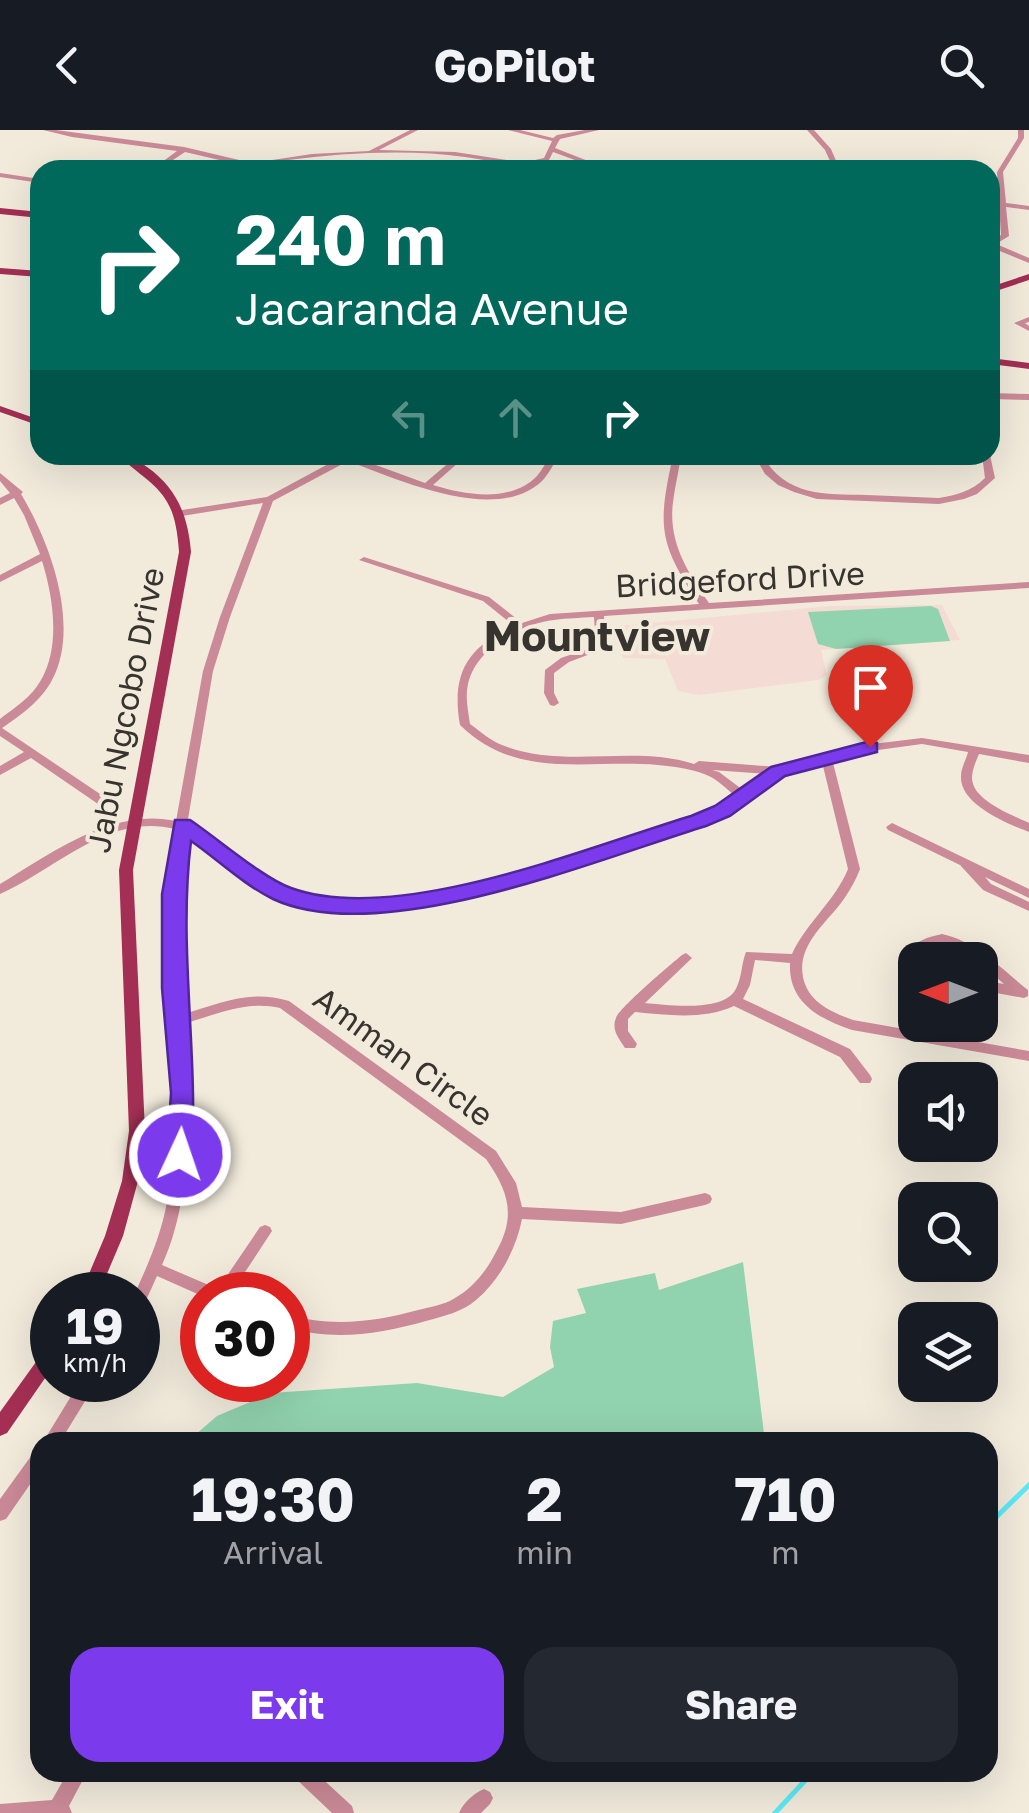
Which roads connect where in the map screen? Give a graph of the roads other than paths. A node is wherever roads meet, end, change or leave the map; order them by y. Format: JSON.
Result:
{"nodes":[{"id":1,"x":46,"y":130,"type":"edge"},
{"id":2,"x":416,"y":130,"type":"edge"},
{"id":3,"x":511,"y":130,"type":"edge"},
{"id":4,"x":596,"y":130,"type":"edge"},
{"id":5,"x":810,"y":130,"type":"edge"},
{"id":6,"x":1020,"y":130,"type":"edge"},
{"id":7,"x":552,"y":145,"type":"junction"},
{"id":8,"x":184,"y":149,"type":"junction"},
{"id":9,"x":365,"y":154,"type":"junction"},
{"id":10,"x":168,"y":160,"type":"edge"},
{"id":11,"x":229,"y":160,"type":"edge"},
{"id":12,"x":302,"y":160,"type":"edge"},
{"id":13,"x":499,"y":160,"type":"edge"},
{"id":14,"x":541,"y":160,"type":"edge"},
{"id":15,"x":586,"y":160,"type":"edge"},
{"id":16,"x":833,"y":160,"type":"edge"},
{"id":17,"x":0,"y":175,"type":"edge"},
{"id":18,"x":30,"y":179,"type":"edge"},
{"id":19,"x":1004,"y":206,"type":"junction"},
{"id":20,"x":1029,"y":208,"type":"edge"},
{"id":21,"x":0,"y":211,"type":"edge"},
{"id":22,"x":30,"y":214,"type":"edge"},
{"id":23,"x":1000,"y":239,"type":"edge"},
{"id":24,"x":1000,"y":249,"type":"edge"},
{"id":25,"x":1029,"y":261,"type":"edge"},
{"id":26,"x":0,"y":271,"type":"edge"},
{"id":27,"x":30,"y":273,"type":"edge"},
{"id":28,"x":1029,"y":277,"type":"edge"},
{"id":29,"x":0,"y":281,"type":"edge"},
{"id":30,"x":30,"y":282,"type":"edge"},
{"id":31,"x":1000,"y":287,"type":"edge"},
{"id":32,"x":1029,"y":318,"type":"edge"},
{"id":33,"x":1029,"y":329,"type":"edge"},
{"id":34,"x":1000,"y":362,"type":"edge"},
{"id":35,"x":1029,"y":366,"type":"edge"},
{"id":36,"x":1000,"y":371,"type":"edge"},
{"id":37,"x":1029,"y":375,"type":"edge"},
{"id":38,"x":1000,"y":396,"type":"edge"},
{"id":39,"x":1029,"y":396,"type":"edge"},
{"id":40,"x":0,"y":409,"type":"edge"},
{"id":41,"x":30,"y":420,"type":"edge"},
{"id":42,"x":136,"y":465,"type":"edge"},
{"id":43,"x":333,"y":465,"type":"edge"},
{"id":44,"x":373,"y":465,"type":"edge"},
{"id":45,"x":451,"y":465,"type":"edge"},
{"id":46,"x":548,"y":465,"type":"edge"},
{"id":47,"x":674,"y":465,"type":"edge"},
{"id":48,"x":764,"y":465,"type":"edge"},
{"id":49,"x":988,"y":465,"type":"edge"},
{"id":50,"x":0,"y":476,"type":"edge"},
{"id":51,"x":427,"y":486,"type":"junction"},
{"id":52,"x":18,"y":492,"type":"junction"},
{"id":53,"x":270,"y":499,"type":"junction"},
{"id":54,"x":0,"y":502,"type":"edge"},
{"id":55,"x":182,"y":514,"type":"junction"},
{"id":56,"x":46,"y":555,"type":"junction"},
{"id":57,"x":364,"y":560,"type":"dead end"},
{"id":58,"x":0,"y":579,"type":"edge"},
{"id":59,"x":1029,"y":585,"type":"edge"},
{"id":60,"x":706,"y":607,"type":"junction"},
{"id":61,"x":598,"y":614,"type":"junction"},
{"id":62,"x":520,"y":626,"type":"junction"},
{"id":63,"x":554,"y":703,"type":"dead end"},
{"id":64,"x":0,"y":728,"type":"edge"},
{"id":65,"x":975,"y":749,"type":"junction"},
{"id":66,"x":848,"y":751,"type":"junction"},
{"id":67,"x":31,"y":753,"type":"junction"},
{"id":68,"x":826,"y":756,"type":"junction"},
{"id":69,"x":1029,"y":759,"type":"edge"},
{"id":70,"x":692,"y":764,"type":"junction"},
{"id":71,"x":796,"y":764,"type":"junction"},
{"id":72,"x":0,"y":771,"type":"edge"},
{"id":73,"x":778,"y":771,"type":"junction"},
{"id":74,"x":832,"y":778,"type":"junction"},
{"id":75,"x":744,"y":796,"type":"junction"},
{"id":76,"x":102,"y":801,"type":"dead end"},
{"id":77,"x":182,"y":825,"type":"junction"},
{"id":78,"x":131,"y":826,"type":"junction"},
{"id":79,"x":892,"y":828,"type":"dead end"},
{"id":80,"x":1029,"y":828,"type":"edge"},
{"id":81,"x":964,"y":862,"type":"junction"},
{"id":82,"x":0,"y":890,"type":"edge"},
{"id":83,"x":1029,"y":894,"type":"edge"},
{"id":84,"x":1029,"y":908,"type":"edge"},
{"id":85,"x":924,"y":942,"type":"edge"},
{"id":86,"x":957,"y":942,"type":"edge"},
{"id":87,"x":686,"y":958,"type":"dead end"},
{"id":88,"x":794,"y":959,"type":"junction"},
{"id":89,"x":998,"y":972,"type":"edge"},
{"id":90,"x":998,"y":988,"type":"edge"},
{"id":91,"x":1026,"y":993,"type":"edge"},
{"id":92,"x":734,"y":1000,"type":"junction"},
{"id":93,"x":631,"y":1007,"type":"junction"},
{"id":94,"x":176,"y":1022,"type":"junction"},
{"id":95,"x":630,"y":1044,"type":"dead end"},
{"id":96,"x":1029,"y":1056,"type":"edge"},
{"id":97,"x":865,"y":1080,"type":"dead end"},
{"id":98,"x":705,"y":1199,"type":"dead end"},
{"id":99,"x":516,"y":1214,"type":"junction"},
{"id":100,"x":265,"y":1230,"type":"dead end"},
{"id":101,"x":156,"y":1270,"type":"joint"},
{"id":102,"x":99,"y":1272,"type":"edge"},
{"id":103,"x":235,"y":1272,"type":"edge"},
{"id":104,"x":180,"y":1280,"type":"edge"},
{"id":105,"x":310,"y":1329,"type":"edge"},
{"id":106,"x":30,"y":1385,"type":"edge"},
{"id":107,"x":76,"y":1402,"type":"edge"},
{"id":108,"x":0,"y":1427,"type":"edge"},
{"id":109,"x":57,"y":1432,"type":"edge"},
{"id":110,"x":30,"y":1472,"type":"edge"},
{"id":111,"x":0,"y":1514,"type":"edge"},
{"id":112,"x":73,"y":1782,"type":"edge"},
{"id":113,"x":312,"y":1782,"type":"edge"},
{"id":114,"x":484,"y":1798,"type":"dead end"},
{"id":115,"x":60,"y":1811,"type":"edge"},
{"id":116,"x":0,"y":1813,"type":"edge"},
{"id":117,"x":345,"y":1813,"type":"edge"},
{"id":118,"x":468,"y":1813,"type":"edge"}],
"edges":[{"from":1,"to":8,"type":"street"},
{"from":2,"to":9,"type":"street"},
{"from":3,"to":7,"type":"street"},
{"from":4,"to":7,"type":"street"},
{"from":5,"to":16,"type":"street"},
{"from":6,"to":19,"type":"street"},
{"from":7,"to":14,"type":"street"},
{"from":7,"to":15,"type":"street"},
{"from":8,"to":10,"type":"street"},
{"from":8,"to":11,"type":"street"},
{"from":9,"to":12,"type":"street"},
{"from":9,"to":13,"type":"street"},
{"from":17,"to":18,"type":"street"},
{"from":19,"to":20,"type":"street"},
{"from":19,"to":23,"type":"street"},
{"from":21,"to":22,"type":"main road"},
{"from":24,"to":25,"type":"street"},
{"from":26,"to":27,"type":"main road"},
{"from":28,"to":31,"type":"main road"},
{"from":29,"to":30,"type":"main road"},
{"from":32,"to":33,"type":"street"},
{"from":34,"to":35,"type":"main road"},
{"from":36,"to":37,"type":"main road"},
{"from":38,"to":39,"type":"street"},
{"from":40,"to":41,"type":"main road"},
{"from":42,"to":55,"type":"main road"},
{"from":43,"to":53,"type":"street"},
{"from":44,"to":51,"type":"street"},
{"from":45,"to":51,"type":"street"},
{"from":46,"to":51,"type":"street"},
{"from":47,"to":60,"type":"street"},
{"from":48,"to":49,"type":"street"},
{"from":50,"to":52,"type":"street"},
{"from":52,"to":54,"type":"street"},
{"from":52,"to":56,"type":"street"},
{"from":53,"to":55,"type":"street"},
{"from":53,"to":77,"type":"street"},
{"from":55,"to":78,"type":"main road","name":"Jabu Ngcobo Drive"},
{"from":56,"to":58,"type":"street"},
{"from":56,"to":64,"type":"street"},
{"from":57,"to":62,"type":"street"},
{"from":59,"to":60,"type":"street","name":"Bridgeford Drive"},
{"from":60,"to":61,"type":"street","name":"Bridgeford Drive"},
{"from":61,"to":62,"type":"street","name":"Bridgeford Drive"},
{"from":61,"to":63,"type":"street"},
{"from":62,"to":70,"type":"street","name":"Bridgeford Drive"},
{"from":64,"to":67,"type":"street"},
{"from":65,"to":66,"type":"street"},
{"from":65,"to":69,"type":"street"},
{"from":65,"to":80,"type":"street"},
{"from":66,"to":68,"type":"street"},
{"from":66,"to":74,"type":"street"},
{"from":67,"to":72,"type":"street"},
{"from":67,"to":76,"type":"street"},
{"from":68,"to":71,"type":"street"},
{"from":68,"to":74,"type":"street"},
{"from":70,"to":73,"type":"street"},
{"from":70,"to":75,"type":"street","name":"Bridgeford Drive"},
{"from":71,"to":73,"type":"street"},
{"from":71,"to":74,"type":"street"},
{"from":73,"to":75,"type":"street"},
{"from":74,"to":88,"type":"street"},
{"from":75,"to":77,"type":"street"},
{"from":77,"to":78,"type":"street"},
{"from":77,"to":94,"type":"street"},
{"from":78,"to":82,"type":"street"},
{"from":78,"to":102,"type":"main road","name":"Jabu Ngcobo Drive"},
{"from":79,"to":81,"type":"street"},
{"from":81,"to":83,"type":"street"},
{"from":81,"to":84,"type":"street"},
{"from":85,"to":86,"type":"street"},
{"from":87,"to":93,"type":"street"},
{"from":88,"to":92,"type":"street"},
{"from":88,"to":96,"type":"street"},
{"from":89,"to":91,"type":"street"},
{"from":90,"to":91,"type":"street"},
{"from":92,"to":93,"type":"street"},
{"from":92,"to":97,"type":"street"},
{"from":93,"to":95,"type":"street"},
{"from":94,"to":99,"type":"street","name":"Amman Circle"},
{"from":94,"to":101,"type":"street"},
{"from":98,"to":99,"type":"street"},
{"from":99,"to":105,"type":"street"},
{"from":100,"to":103,"type":"street"},
{"from":101,"to":104,"type":"street"},
{"from":106,"to":108,"type":"main road"},
{"from":107,"to":109,"type":"street"},
{"from":110,"to":111,"type":"street"},
{"from":112,"to":115,"type":"street"},
{"from":113,"to":117,"type":"street"},
{"from":114,"to":118,"type":"street"},
{"from":115,"to":116,"type":"street"}]}
